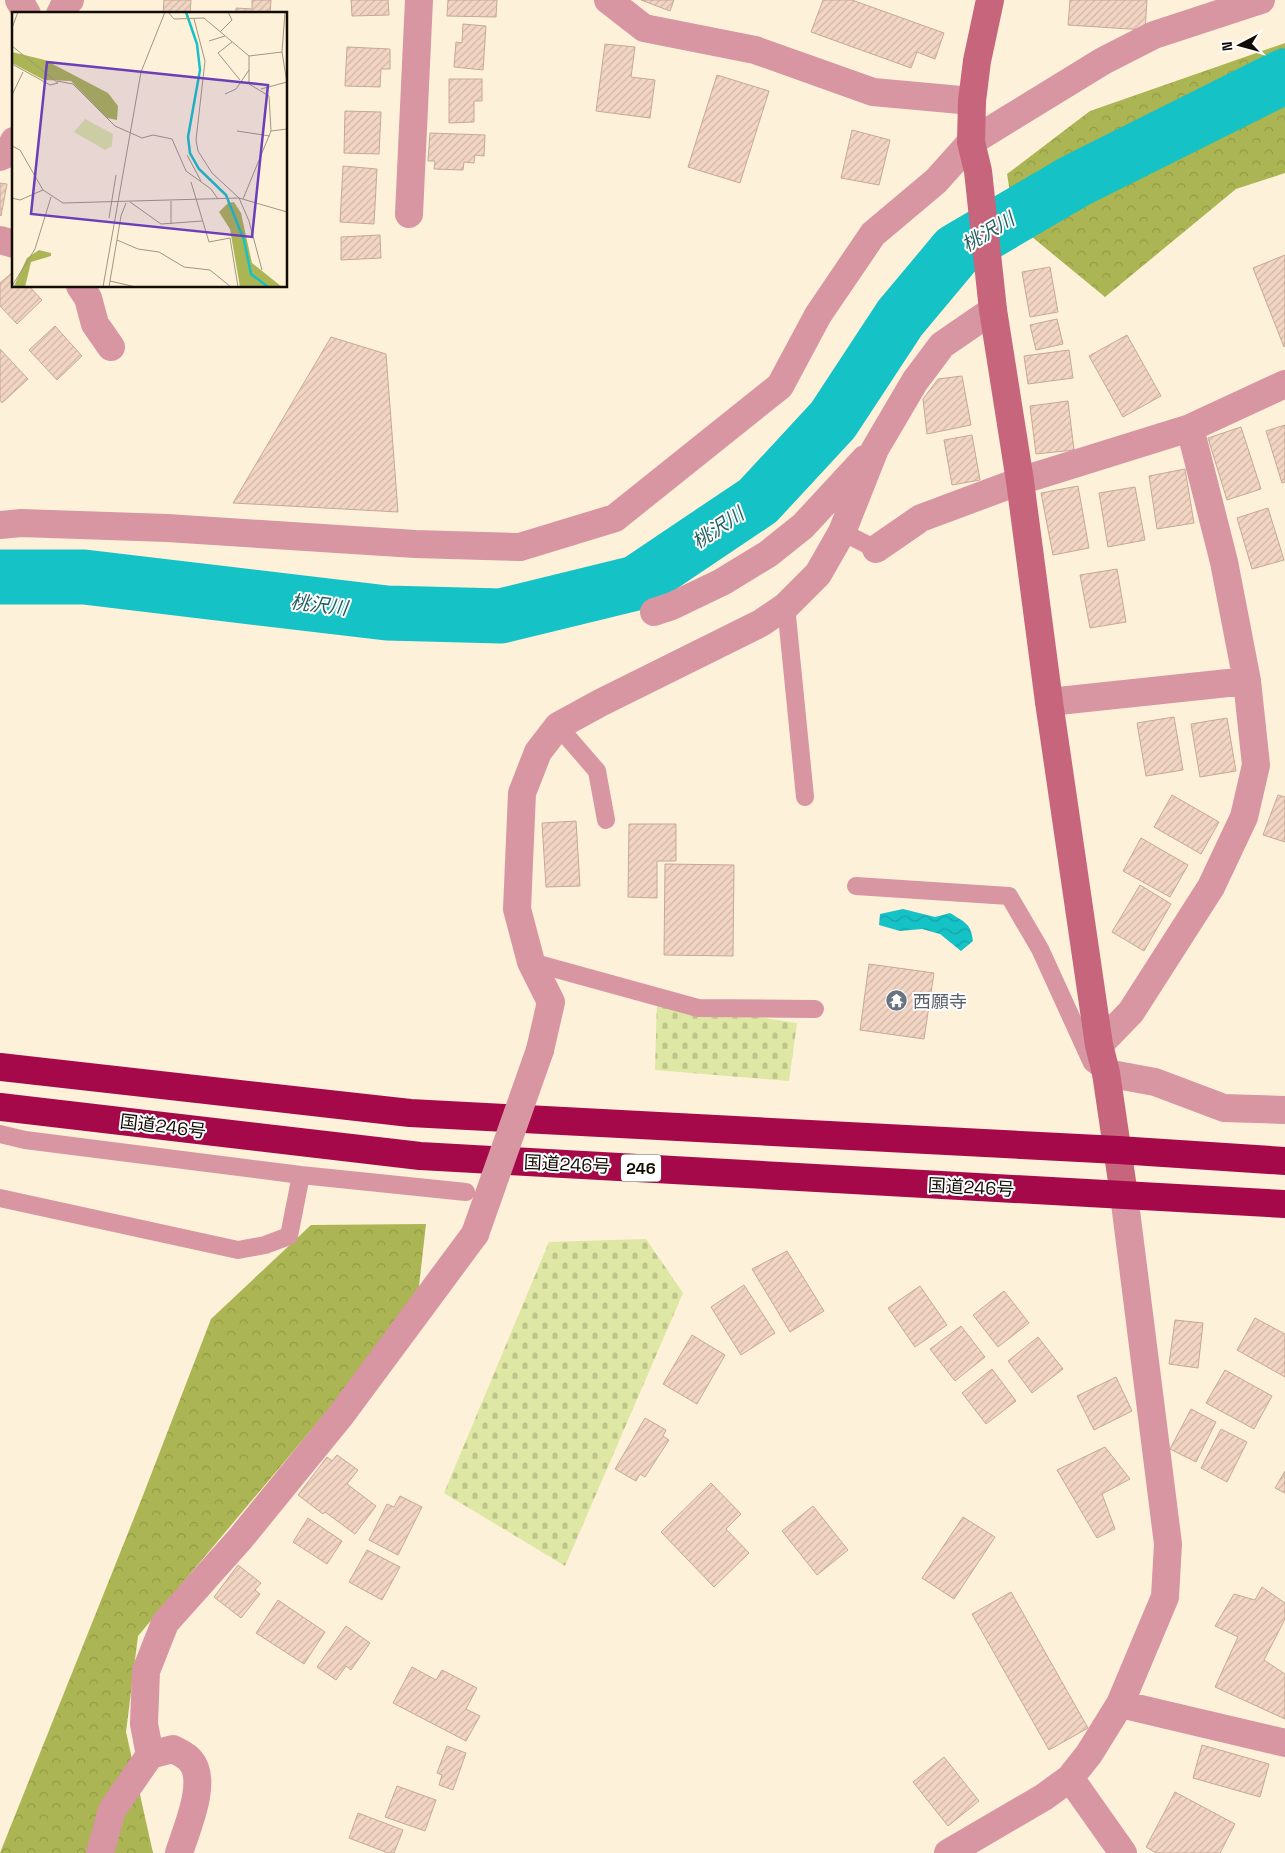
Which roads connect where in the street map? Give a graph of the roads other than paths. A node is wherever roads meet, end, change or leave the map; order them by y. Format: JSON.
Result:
{"nodes":[{"id":1,"x":19,"y":0,"type":"edge"},
{"id":2,"x":70,"y":0,"type":"edge"},
{"id":3,"x":420,"y":0,"type":"edge"},
{"id":4,"x":608,"y":0,"type":"edge"},
{"id":5,"x":990,"y":0,"type":"edge"},
{"id":6,"x":1260,"y":0,"type":"edge"},
{"id":7,"x":25,"y":12,"type":"edge"},
{"id":8,"x":61,"y":12,"type":"edge"},
{"id":9,"x":972,"y":101,"type":"junction"},
{"id":10,"x":971,"y":142,"type":"junction"},
{"id":11,"x":12,"y":145,"type":"edge"},
{"id":12,"x":0,"y":156,"type":"edge"},
{"id":13,"x":410,"y":214,"type":"dead end"},
{"id":14,"x":81,"y":288,"type":"edge"},
{"id":15,"x":993,"y":299,"type":"junction"},
{"id":16,"x":111,"y":347,"type":"dead end"},
{"id":17,"x":1285,"y":384,"type":"edge"},
{"id":18,"x":1190,"y":428,"type":"junction"},
{"id":19,"x":875,"y":449,"type":"junction"},
{"id":20,"x":1020,"y":480,"type":"junction"},
{"id":21,"x":0,"y":525,"type":"edge"},
{"id":22,"x":842,"y":532,"type":"junction"},
{"id":23,"x":876,"y":549,"type":"joint"},
{"id":24,"x":786,"y":606,"type":"junction"},
{"id":25,"x":654,"y":612,"type":"dead end"},
{"id":26,"x":1247,"y":681,"type":"junction"},
{"id":27,"x":1049,"y":702,"type":"junction"},
{"id":28,"x":558,"y":726,"type":"junction"},
{"id":29,"x":805,"y":797,"type":"dead end"},
{"id":30,"x":606,"y":820,"type":"dead end"},
{"id":31,"x":856,"y":886,"type":"dead end"},
{"id":32,"x":531,"y":962,"type":"junction"},
{"id":33,"x":815,"y":1009,"type":"dead end"},
{"id":34,"x":1099,"y":1045,"type":"junction"},
{"id":35,"x":0,"y":1067,"type":"edge"},
{"id":36,"x":1106,"y":1073,"type":"junction"},
{"id":37,"x":0,"y":1107,"type":"edge"},
{"id":38,"x":1285,"y":1110,"type":"edge"},
{"id":39,"x":0,"y":1134,"type":"edge"},
{"id":40,"x":1118,"y":1150,"type":"junction"},
{"id":41,"x":1285,"y":1162,"type":"edge"},
{"id":42,"x":301,"y":1176,"type":"junction"},
{"id":43,"x":466,"y":1192,"type":"dead end"},
{"id":44,"x":1124,"y":1195,"type":"junction"},
{"id":45,"x":0,"y":1198,"type":"edge"},
{"id":46,"x":1285,"y":1204,"type":"edge"},
{"id":47,"x":1120,"y":1704,"type":"junction"},
{"id":48,"x":1285,"y":1743,"type":"edge"},
{"id":49,"x":150,"y":1755,"type":"junction"},
{"id":50,"x":1070,"y":1778,"type":"junction"},
{"id":51,"x":100,"y":1853,"type":"edge"},
{"id":52,"x":179,"y":1853,"type":"edge"},
{"id":53,"x":948,"y":1853,"type":"edge"},
{"id":54,"x":1123,"y":1853,"type":"edge"}],
"edges":[{"from":1,"to":7,"type":"street"},
{"from":2,"to":8,"type":"street"},
{"from":3,"to":13,"type":"street"},
{"from":4,"to":9,"type":"street"},
{"from":5,"to":9,"type":"street"},
{"from":6,"to":10,"type":"street"},
{"from":9,"to":10,"type":"street"},
{"from":10,"to":15,"type":"street"},
{"from":10,"to":21,"type":"street"},
{"from":11,"to":12,"type":"street"},
{"from":14,"to":16,"type":"street"},
{"from":15,"to":19,"type":"street"},
{"from":15,"to":20,"type":"street"},
{"from":17,"to":18,"type":"street"},
{"from":18,"to":20,"type":"street"},
{"from":18,"to":26,"type":"street"},
{"from":19,"to":22,"type":"street"},
{"from":19,"to":25,"type":"street"},
{"from":20,"to":23,"type":"street"},
{"from":20,"to":27,"type":"street"},
{"from":22,"to":23,"type":"lane"},
{"from":22,"to":24,"type":"street"},
{"from":24,"to":28,"type":"street"},
{"from":24,"to":29,"type":"lane"},
{"from":26,"to":27,"type":"street"},
{"from":26,"to":34,"type":"street"},
{"from":27,"to":34,"type":"street"},
{"from":28,"to":30,"type":"lane"},
{"from":28,"to":32,"type":"street"},
{"from":31,"to":36,"type":"lane"},
{"from":32,"to":33,"type":"lane"},
{"from":32,"to":49,"type":"street","bridge":true},
{"from":34,"to":36,"type":"street"},
{"from":35,"to":40,"type":"highway"},
{"from":36,"to":38,"type":"street"},
{"from":36,"to":40,"type":"street"},
{"from":37,"to":44,"type":"highway","name":"国道246号","number":"246"},
{"from":39,"to":42,"type":"lane"},
{"from":40,"to":41,"type":"highway"},
{"from":40,"to":44,"type":"street"},
{"from":42,"to":43,"type":"lane"},
{"from":42,"to":45,"type":"lane"},
{"from":44,"to":46,"type":"highway","name":"国道246号","number":"246"},
{"from":44,"to":47,"type":"street"},
{"from":47,"to":48,"type":"street"},
{"from":47,"to":50,"type":"street"},
{"from":49,"to":51,"type":"street"},
{"from":49,"to":52,"type":"street"},
{"from":50,"to":53,"type":"street"},
{"from":50,"to":54,"type":"street"}]}
